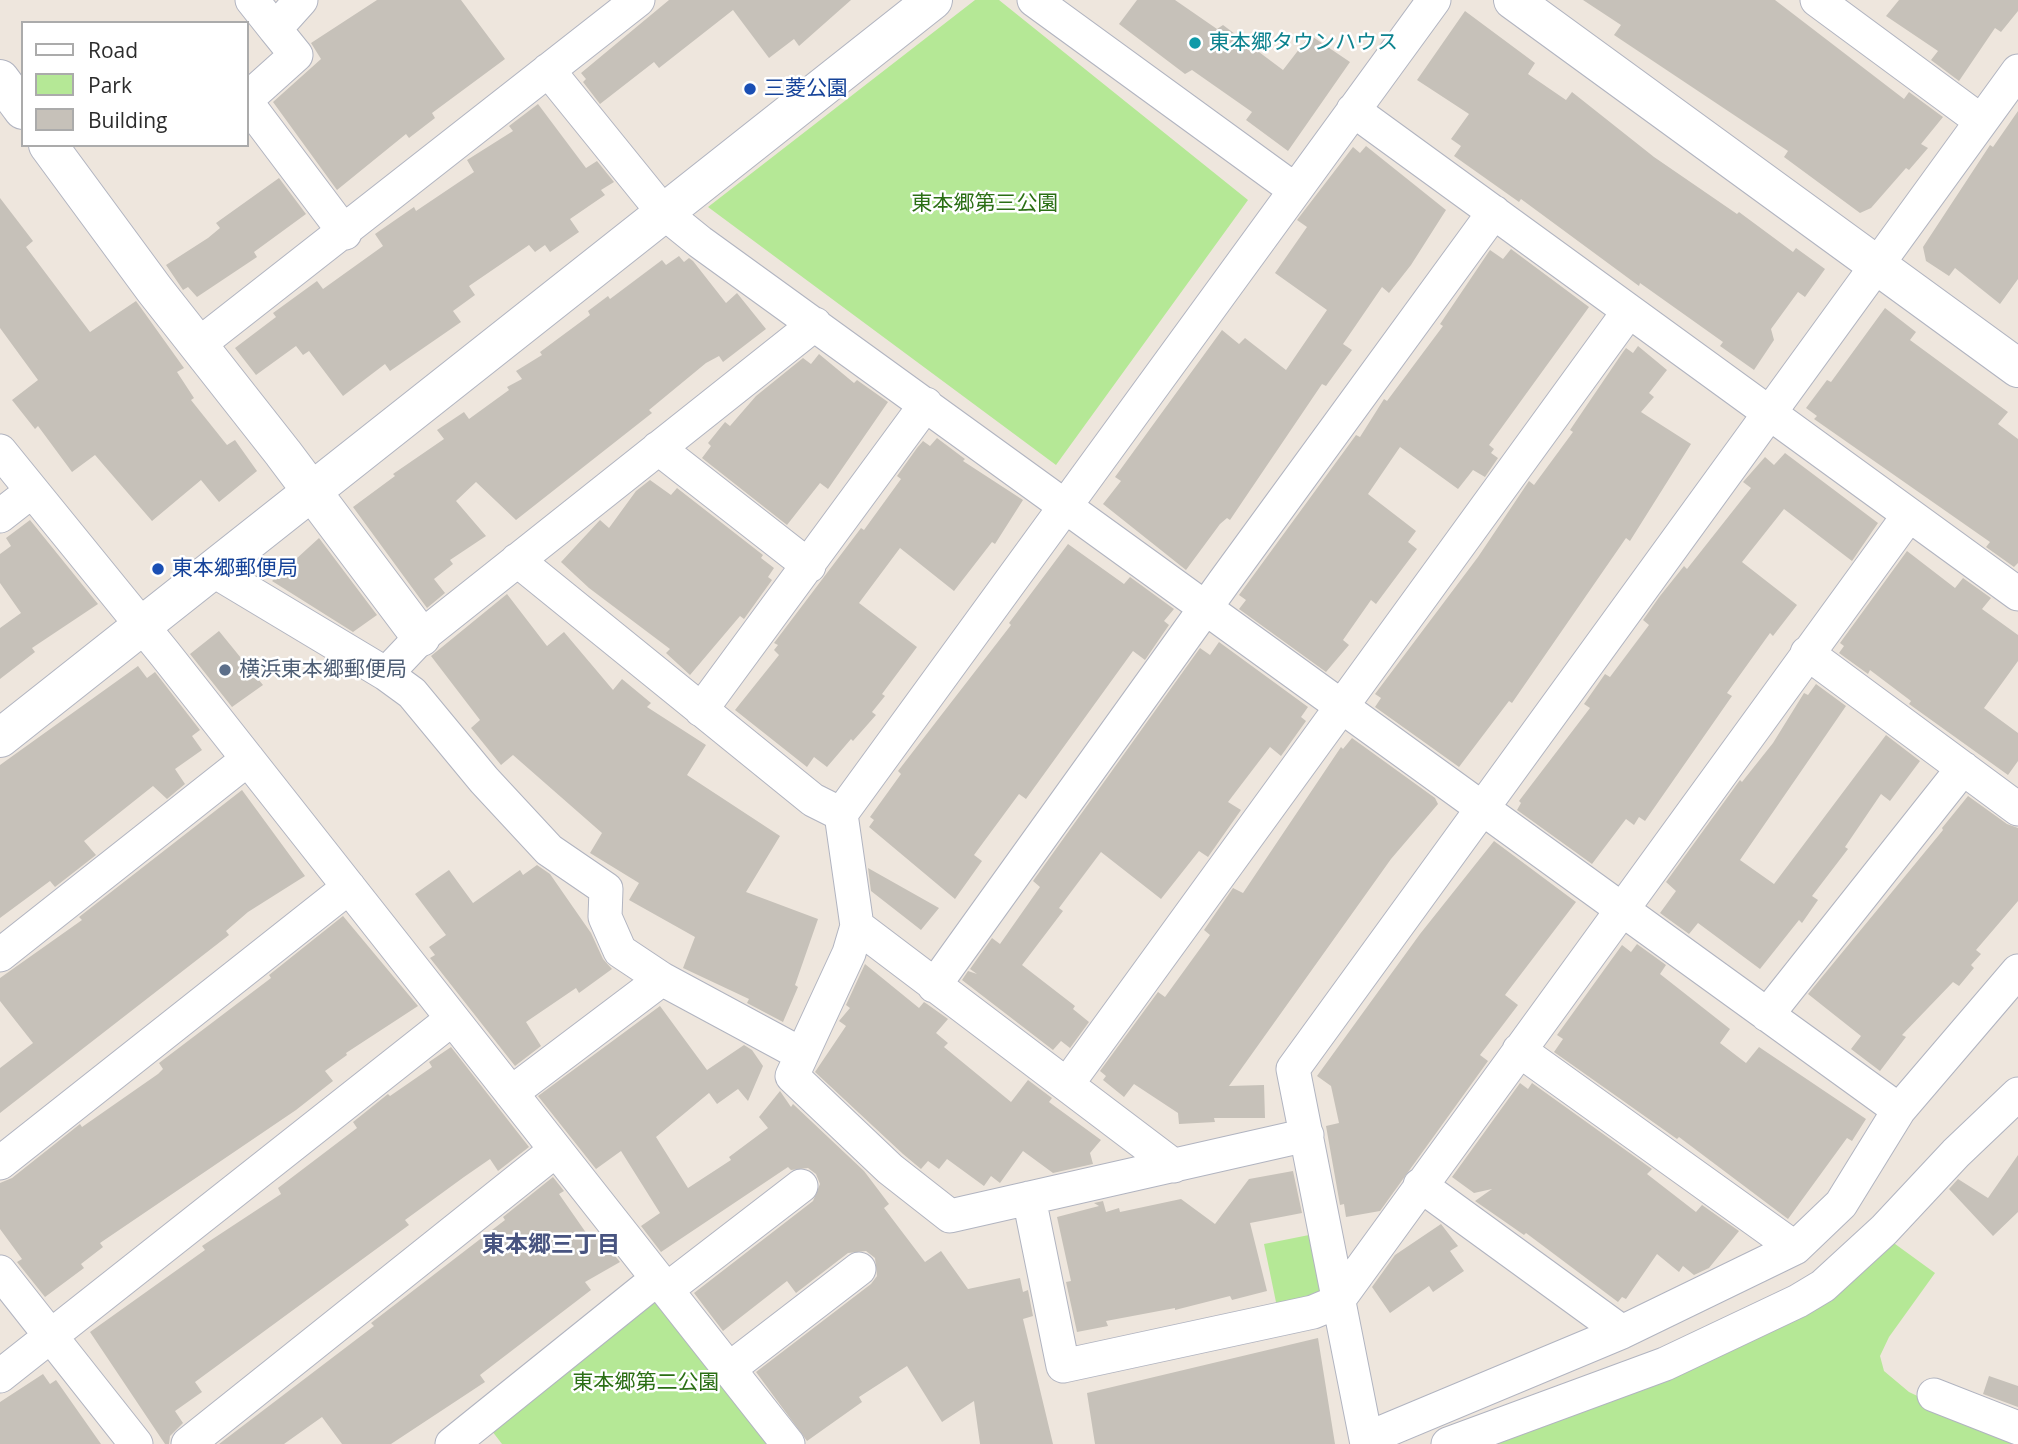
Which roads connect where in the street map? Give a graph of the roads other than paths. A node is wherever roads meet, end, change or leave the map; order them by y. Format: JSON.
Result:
{"nodes":[{"id":1,"x":252,"y":0,"type":"edge"},
{"id":2,"x":301,"y":0,"type":"edge"},
{"id":3,"x":638,"y":0,"type":"edge"},
{"id":4,"x":933,"y":0,"type":"edge"},
{"id":5,"x":1034,"y":0,"type":"edge"},
{"id":6,"x":1434,"y":0,"type":"edge"},
{"id":7,"x":1513,"y":0,"type":"edge"},
{"id":8,"x":1836,"y":5,"type":"edge"},
{"id":9,"x":275,"y":29,"type":"junction"},
{"id":10,"x":548,"y":70,"type":"junction"},
{"id":11,"x":2018,"y":71,"type":"edge"},
{"id":12,"x":0,"y":79,"type":"edge"},
{"id":13,"x":248,"y":100,"type":"edge"},
{"id":14,"x":248,"y":102,"type":"edge"},
{"id":15,"x":21,"y":107,"type":"edge"},
{"id":16,"x":1353,"y":110,"type":"junction"},
{"id":17,"x":1981,"y":121,"type":"junction"},
{"id":18,"x":50,"y":147,"type":"edge"},
{"id":19,"x":1295,"y":190,"type":"junction"},
{"id":20,"x":663,"y":212,"type":"junction"},
{"id":21,"x":1494,"y":212,"type":"junction"},
{"id":22,"x":345,"y":233,"type":"junction"},
{"id":23,"x":1877,"y":266,"type":"junction"},
{"id":24,"x":1629,"y":311,"type":"junction"},
{"id":25,"x":815,"y":324,"type":"junction"},
{"id":26,"x":198,"y":345,"type":"junction"},
{"id":27,"x":2015,"y":361,"type":"edge"},
{"id":28,"x":926,"y":404,"type":"junction"},
{"id":29,"x":1768,"y":412,"type":"junction"},
{"id":30,"x":658,"y":448,"type":"junction"},
{"id":31,"x":0,"y":451,"type":"edge"},
{"id":32,"x":310,"y":490,"type":"junction"},
{"id":33,"x":32,"y":491,"type":"junction"},
{"id":34,"x":1066,"y":504,"type":"junction"},
{"id":35,"x":1909,"y":515,"type":"junction"},
{"id":36,"x":0,"y":516,"type":"edge"},
{"id":37,"x":517,"y":560,"type":"junction"},
{"id":38,"x":809,"y":566,"type":"junction"},
{"id":39,"x":211,"y":569,"type":"junction"},
{"id":40,"x":2018,"y":594,"type":"edge"},
{"id":41,"x":1206,"y":607,"type":"junction"},
{"id":42,"x":142,"y":625,"type":"junction"},
{"id":43,"x":421,"y":637,"type":"junction"},
{"id":44,"x":1807,"y":653,"type":"junction"},
{"id":45,"x":386,"y":674,"type":"junction"},
{"id":46,"x":1342,"y":706,"type":"junction"},
{"id":47,"x":701,"y":710,"type":"junction"},
{"id":48,"x":0,"y":738,"type":"edge"},
{"id":49,"x":247,"y":759,"type":"junction"},
{"id":50,"x":1963,"y":768,"type":"junction"},
{"id":51,"x":1482,"y":807,"type":"junction"},
{"id":52,"x":2018,"y":809,"type":"edge"},
{"id":53,"x":841,"y":814,"type":"junction"},
{"id":54,"x":349,"y":887,"type":"junction"},
{"id":55,"x":1621,"y":908,"type":"junction"},
{"id":56,"x":857,"y":926,"type":"junction"},
{"id":57,"x":0,"y":955,"type":"edge"},
{"id":58,"x":2018,"y":971,"type":"edge"},
{"id":59,"x":662,"y":979,"type":"junction"},
{"id":60,"x":934,"y":986,"type":"junction"},
{"id":61,"x":1767,"y":1015,"type":"junction"},
{"id":62,"x":452,"y":1019,"type":"junction"},
{"id":63,"x":1519,"y":1050,"type":"junction"},
{"id":64,"x":801,"y":1054,"type":"junction"},
{"id":65,"x":1068,"y":1083,"type":"junction"},
{"id":66,"x":511,"y":1093,"type":"junction"},
{"id":67,"x":2018,"y":1094,"type":"edge"},
{"id":68,"x":1899,"y":1110,"type":"junction"},
{"id":69,"x":1307,"y":1135,"type":"junction"},
{"id":70,"x":556,"y":1150,"type":"junction"},
{"id":71,"x":0,"y":1163,"type":"edge"},
{"id":72,"x":1174,"y":1166,"type":"junction"},
{"id":73,"x":1420,"y":1185,"type":"junction"},
{"id":74,"x":801,"y":1186,"type":"dead end"},
{"id":75,"x":1030,"y":1198,"type":"junction"},
{"id":76,"x":1795,"y":1248,"type":"junction"},
{"id":77,"x":859,"y":1269,"type":"dead end"},
{"id":78,"x":0,"y":1272,"type":"edge"},
{"id":79,"x":662,"y":1284,"type":"junction"},
{"id":80,"x":1337,"y":1302,"type":"junction"},
{"id":81,"x":1622,"y":1332,"type":"junction"},
{"id":82,"x":51,"y":1336,"type":"junction"},
{"id":83,"x":729,"y":1369,"type":"junction"},
{"id":84,"x":0,"y":1376,"type":"edge"},
{"id":85,"x":1934,"y":1395,"type":"dead end"},
{"id":86,"x":2018,"y":1427,"type":"edge"},
{"id":87,"x":473,"y":1438,"type":"edge"},
{"id":88,"x":1367,"y":1442,"type":"edge"},
{"id":89,"x":136,"y":1444,"type":"edge"},
{"id":90,"x":188,"y":1444,"type":"edge"},
{"id":91,"x":788,"y":1444,"type":"edge"},
{"id":92,"x":1448,"y":1444,"type":"edge"}],
"edges":[{"from":1,"to":9,"type":"street"},
{"from":2,"to":9,"type":"street"},
{"from":3,"to":10,"type":"street"},
{"from":4,"to":20,"type":"street"},
{"from":5,"to":19,"type":"street"},
{"from":6,"to":16,"type":"street"},
{"from":7,"to":23,"type":"street"},
{"from":8,"to":17,"type":"street"},
{"from":9,"to":13,"type":"street"},
{"from":10,"to":20,"type":"street"},
{"from":10,"to":22,"type":"street"},
{"from":11,"to":17,"type":"street"},
{"from":12,"to":15,"type":"street"},
{"from":14,"to":22,"type":"street"},
{"from":16,"to":19,"type":"street"},
{"from":16,"to":21,"type":"street"},
{"from":17,"to":23,"type":"street"},
{"from":18,"to":26,"type":"street"},
{"from":19,"to":34,"type":"street"},
{"from":20,"to":25,"type":"street"},
{"from":20,"to":32,"type":"street"},
{"from":21,"to":24,"type":"street"},
{"from":21,"to":41,"type":"street"},
{"from":22,"to":26,"type":"street"},
{"from":23,"to":27,"type":"street"},
{"from":23,"to":29,"type":"street"},
{"from":24,"to":29,"type":"street"},
{"from":24,"to":46,"type":"street"},
{"from":25,"to":28,"type":"street"},
{"from":25,"to":30,"type":"street"},
{"from":26,"to":32,"type":"street"},
{"from":28,"to":34,"type":"street"},
{"from":28,"to":38,"type":"street"},
{"from":29,"to":35,"type":"street"},
{"from":29,"to":51,"type":"street"},
{"from":30,"to":37,"type":"street"},
{"from":30,"to":38,"type":"street"},
{"from":31,"to":33,"type":"street"},
{"from":32,"to":39,"type":"street"},
{"from":32,"to":43,"type":"street"},
{"from":33,"to":36,"type":"street"},
{"from":33,"to":42,"type":"street"},
{"from":34,"to":41,"type":"street"},
{"from":34,"to":53,"type":"street"},
{"from":35,"to":40,"type":"street"},
{"from":35,"to":44,"type":"street"},
{"from":37,"to":43,"type":"street"},
{"from":37,"to":47,"type":"street"},
{"from":38,"to":47,"type":"street"},
{"from":39,"to":42,"type":"street"},
{"from":39,"to":45,"type":"street"},
{"from":41,"to":46,"type":"street"},
{"from":41,"to":60,"type":"street"},
{"from":42,"to":48,"type":"street"},
{"from":42,"to":49,"type":"street"},
{"from":43,"to":45,"type":"street"},
{"from":44,"to":50,"type":"street"},
{"from":44,"to":55,"type":"street"},
{"from":45,"to":59,"type":"street"},
{"from":46,"to":51,"type":"street"},
{"from":46,"to":65,"type":"street"},
{"from":47,"to":53,"type":"street"},
{"from":49,"to":54,"type":"street"},
{"from":49,"to":57,"type":"street"},
{"from":50,"to":52,"type":"street"},
{"from":50,"to":61,"type":"street"},
{"from":51,"to":55,"type":"street"},
{"from":51,"to":69,"type":"street"},
{"from":53,"to":56,"type":"street"},
{"from":54,"to":62,"type":"street"},
{"from":54,"to":71,"type":"street"},
{"from":55,"to":61,"type":"street"},
{"from":55,"to":63,"type":"street"},
{"from":56,"to":60,"type":"street"},
{"from":56,"to":64,"type":"street"},
{"from":58,"to":68,"type":"street"},
{"from":59,"to":64,"type":"street"},
{"from":59,"to":66,"type":"street"},
{"from":60,"to":65,"type":"street"},
{"from":61,"to":68,"type":"street"},
{"from":62,"to":66,"type":"street"},
{"from":62,"to":82,"type":"street"},
{"from":63,"to":73,"type":"street"},
{"from":63,"to":76,"type":"street"},
{"from":64,"to":75,"type":"street"},
{"from":65,"to":72,"type":"street"},
{"from":66,"to":70,"type":"street"},
{"from":67,"to":92,"type":"street"},
{"from":68,"to":76,"type":"street"},
{"from":69,"to":72,"type":"street"},
{"from":69,"to":80,"type":"street"},
{"from":70,"to":79,"type":"street"},
{"from":70,"to":90,"type":"street"},
{"from":72,"to":75,"type":"street"},
{"from":73,"to":80,"type":"street"},
{"from":73,"to":81,"type":"street"},
{"from":74,"to":79,"type":"street"},
{"from":75,"to":80,"type":"street"},
{"from":76,"to":81,"type":"street"},
{"from":77,"to":83,"type":"street"},
{"from":78,"to":82,"type":"street"},
{"from":79,"to":83,"type":"street"},
{"from":79,"to":87,"type":"street"},
{"from":80,"to":88,"type":"street"},
{"from":81,"to":88,"type":"street"},
{"from":82,"to":84,"type":"street"},
{"from":82,"to":89,"type":"street"},
{"from":83,"to":91,"type":"street"},
{"from":85,"to":86,"type":"street"}]}
